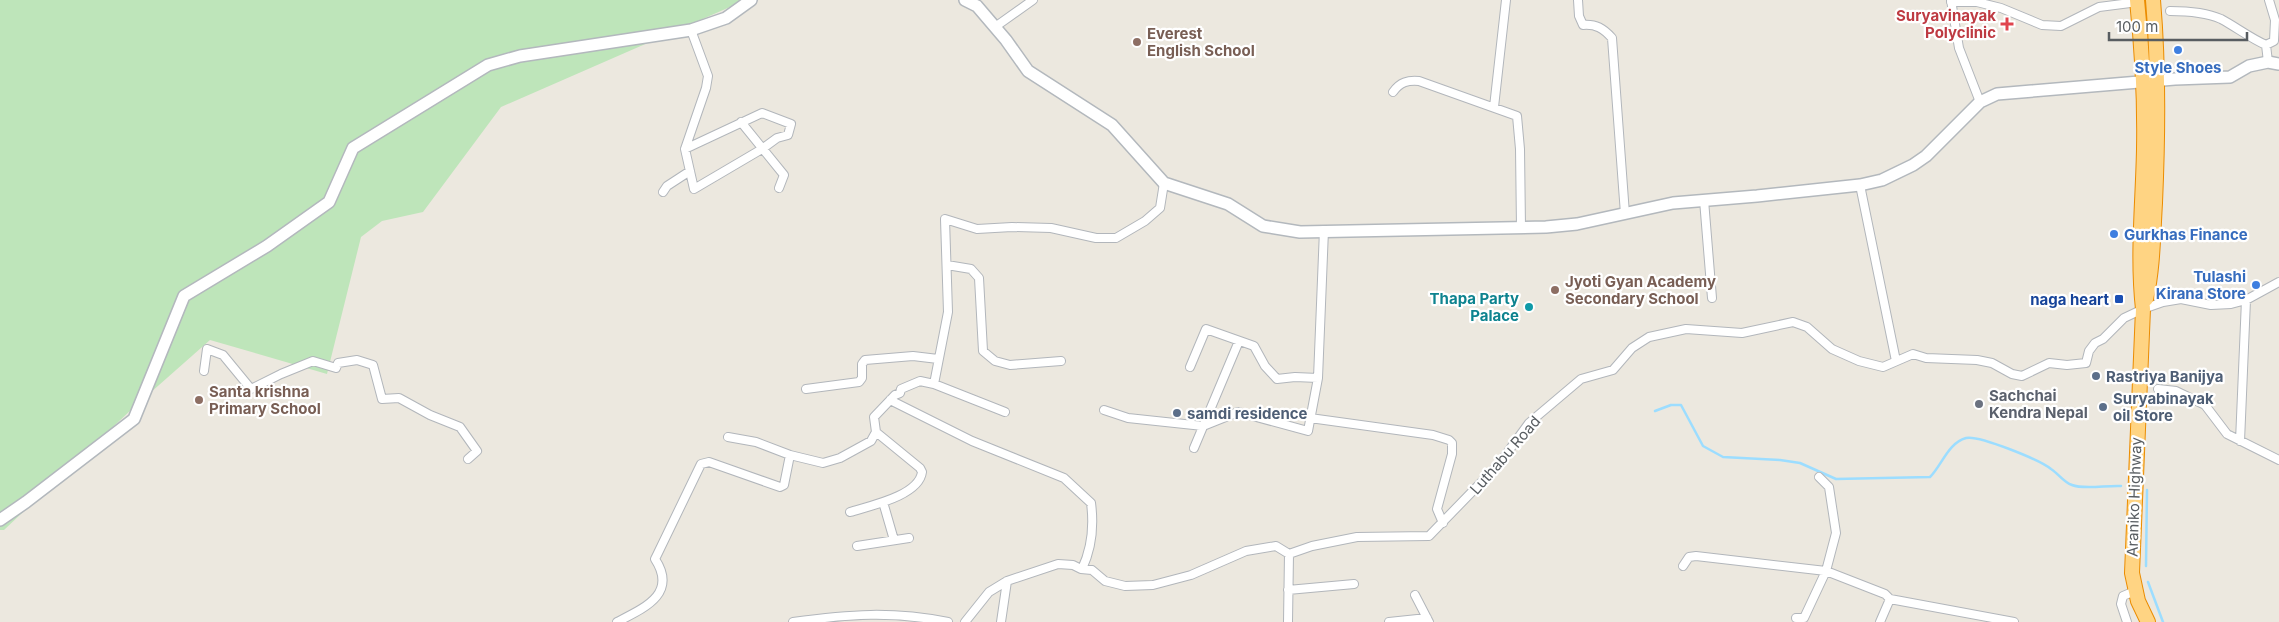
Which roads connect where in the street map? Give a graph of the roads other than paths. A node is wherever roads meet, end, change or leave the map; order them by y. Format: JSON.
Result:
{"nodes":[{"id":1,"x":751,"y":0,"type":"edge"},
{"id":2,"x":966,"y":0,"type":"edge"},
{"id":3,"x":1033,"y":0,"type":"edge"},
{"id":4,"x":1506,"y":0,"type":"edge"},
{"id":5,"x":1578,"y":0,"type":"edge"},
{"id":6,"x":2152,"y":0,"type":"edge"},
{"id":7,"x":2269,"y":0,"type":"edge"},
{"id":8,"x":1951,"y":1,"type":"edge"},
{"id":9,"x":2138,"y":1,"type":"edge"},
{"id":10,"x":2170,"y":11,"type":"dead end"},
{"id":11,"x":995,"y":27,"type":"junction"},
{"id":12,"x":691,"y":30,"type":"junction"},
{"id":13,"x":2266,"y":45,"type":"junction"},
{"id":14,"x":2274,"y":63,"type":"edge"},
{"id":15,"x":2158,"y":80,"type":"junction"},
{"id":16,"x":2142,"y":82,"type":"junction"},
{"id":17,"x":1393,"y":92,"type":"dead end"},
{"id":18,"x":1980,"y":102,"type":"junction"},
{"id":19,"x":1494,"y":107,"type":"junction"},
{"id":20,"x":741,"y":122,"type":"junction"},
{"id":21,"x":686,"y":149,"type":"junction"},
{"id":22,"x":762,"y":150,"type":"junction"},
{"id":23,"x":690,"y":171,"type":"junction"},
{"id":24,"x":1164,"y":183,"type":"junction"},
{"id":25,"x":1860,"y":184,"type":"junction"},
{"id":26,"x":779,"y":188,"type":"dead end"},
{"id":27,"x":663,"y":192,"type":"dead end"},
{"id":28,"x":1704,"y":200,"type":"junction"},
{"id":29,"x":1625,"y":214,"type":"junction"},
{"id":30,"x":1521,"y":228,"type":"junction"},
{"id":31,"x":1324,"y":230,"type":"junction"},
{"id":32,"x":947,"y":265,"type":"junction"},
{"id":33,"x":2279,"y":282,"type":"edge"},
{"id":34,"x":1712,"y":298,"type":"dead end"},
{"id":35,"x":2246,"y":300,"type":"junction"},
{"id":36,"x":2143,"y":309,"type":"junction"},
{"id":37,"x":1239,"y":341,"type":"junction"},
{"id":38,"x":938,"y":359,"type":"junction"},
{"id":39,"x":1061,"y":361,"type":"dead end"},
{"id":40,"x":1896,"y":361,"type":"junction"},
{"id":41,"x":1190,"y":367,"type":"dead end"},
{"id":42,"x":204,"y":371,"type":"dead end"},
{"id":43,"x":1318,"y":378,"type":"junction"},
{"id":44,"x":934,"y":384,"type":"junction"},
{"id":45,"x":806,"y":389,"type":"dead end"},
{"id":46,"x":2158,"y":389,"type":"dead end"},
{"id":47,"x":890,"y":400,"type":"junction"},
{"id":48,"x":1104,"y":410,"type":"dead end"},
{"id":49,"x":1006,"y":412,"type":"dead end"},
{"id":50,"x":1310,"y":418,"type":"junction"},
{"id":51,"x":1203,"y":426,"type":"junction"},
{"id":52,"x":876,"y":432,"type":"junction"},
{"id":53,"x":728,"y":438,"type":"dead end"},
{"id":54,"x":2240,"y":441,"type":"junction"},
{"id":55,"x":1194,"y":448,"type":"dead end"},
{"id":56,"x":790,"y":455,"type":"junction"},
{"id":57,"x":468,"y":459,"type":"dead end"},
{"id":58,"x":2279,"y":460,"type":"edge"},
{"id":59,"x":1819,"y":477,"type":"dead end"},
{"id":60,"x":884,"y":502,"type":"junction"},
{"id":61,"x":850,"y":512,"type":"dead end"},
{"id":62,"x":0,"y":520,"type":"edge"},
{"id":63,"x":1443,"y":523,"type":"junction"},
{"id":64,"x":909,"y":538,"type":"dead end"},
{"id":65,"x":894,"y":540,"type":"junction"},
{"id":66,"x":857,"y":546,"type":"dead end"},
{"id":67,"x":1288,"y":554,"type":"junction"},
{"id":68,"x":1683,"y":566,"type":"dead end"},
{"id":69,"x":1082,"y":569,"type":"junction"},
{"id":70,"x":1826,"y":571,"type":"junction"},
{"id":71,"x":1008,"y":581,"type":"junction"},
{"id":72,"x":1354,"y":584,"type":"dead end"},
{"id":73,"x":1288,"y":590,"type":"junction"},
{"id":74,"x":2135,"y":591,"type":"junction"},
{"id":75,"x":1415,"y":595,"type":"dead end"},
{"id":76,"x":1890,"y":599,"type":"junction"},
{"id":77,"x":904,"y":618,"type":"edge"},
{"id":78,"x":1796,"y":618,"type":"dead end"},
{"id":79,"x":1428,"y":620,"type":"edge"},
{"id":80,"x":617,"y":622,"type":"edge"},
{"id":81,"x":793,"y":622,"type":"edge"},
{"id":82,"x":948,"y":622,"type":"edge"},
{"id":83,"x":965,"y":622,"type":"edge"},
{"id":84,"x":1001,"y":622,"type":"edge"},
{"id":85,"x":1288,"y":622,"type":"edge"},
{"id":86,"x":1389,"y":622,"type":"edge"},
{"id":87,"x":1880,"y":622,"type":"edge"},
{"id":88,"x":2014,"y":622,"type":"edge"},
{"id":89,"x":2127,"y":622,"type":"edge"},
{"id":90,"x":2148,"y":622,"type":"edge"}],
"edges":[{"from":1,"to":12,"type":"main road"},
{"from":2,"to":11,"type":"main road"},
{"from":3,"to":11,"type":"street"},
{"from":4,"to":19,"type":"street"},
{"from":5,"to":29,"type":"street"},
{"from":6,"to":15,"type":"highway","name":"Araniko Highway"},
{"from":7,"to":13,"type":"street"},
{"from":8,"to":9,"type":"street"},
{"from":8,"to":18,"type":"street"},
{"from":9,"to":16,"type":"highway","name":"Araniko Highway"},
{"from":10,"to":13,"type":"street"},
{"from":11,"to":24,"type":"main road"},
{"from":12,"to":21,"type":"street"},
{"from":12,"to":62,"type":"main road"},
{"from":13,"to":14,"type":"street"},
{"from":14,"to":15,"type":"main road"},
{"from":15,"to":16,"type":"main road"},
{"from":15,"to":36,"type":"highway","name":"Araniko Highway"},
{"from":16,"to":18,"type":"main road"},
{"from":16,"to":36,"type":"highway","name":"Araniko Highway"},
{"from":17,"to":19,"type":"street"},
{"from":18,"to":25,"type":"main road"},
{"from":19,"to":30,"type":"street"},
{"from":20,"to":21,"type":"street"},
{"from":20,"to":22,"type":"street"},
{"from":20,"to":22,"type":"street"},
{"from":21,"to":23,"type":"street"},
{"from":22,"to":23,"type":"street"},
{"from":22,"to":26,"type":"street"},
{"from":23,"to":27,"type":"street"},
{"from":24,"to":31,"type":"main road"},
{"from":24,"to":32,"type":"street"},
{"from":25,"to":28,"type":"main road"},
{"from":25,"to":40,"type":"street"},
{"from":28,"to":29,"type":"main road"},
{"from":28,"to":34,"type":"street"},
{"from":29,"to":30,"type":"main road"},
{"from":30,"to":31,"type":"main road"},
{"from":31,"to":43,"type":"street"},
{"from":32,"to":38,"type":"street"},
{"from":32,"to":39,"type":"street"},
{"from":33,"to":35,"type":"street"},
{"from":35,"to":36,"type":"street"},
{"from":35,"to":54,"type":"street"},
{"from":36,"to":40,"type":"street","name":"Luthabu Road"},
{"from":36,"to":74,"type":"highway","name":"Araniko Highway"},
{"from":37,"to":41,"type":"street"},
{"from":37,"to":43,"type":"street"},
{"from":37,"to":51,"type":"street"},
{"from":38,"to":44,"type":"street"},
{"from":38,"to":45,"type":"street"},
{"from":40,"to":63,"type":"street","name":"Luthabu Road"},
{"from":42,"to":57,"type":"street"},
{"from":43,"to":50,"type":"street"},
{"from":44,"to":47,"type":"street"},
{"from":44,"to":49,"type":"street"},
{"from":46,"to":54,"type":"street"},
{"from":47,"to":52,"type":"street"},
{"from":47,"to":69,"type":"street"},
{"from":48,"to":51,"type":"street"},
{"from":50,"to":51,"type":"street"},
{"from":50,"to":63,"type":"street"},
{"from":51,"to":55,"type":"street"},
{"from":52,"to":56,"type":"street"},
{"from":52,"to":60,"type":"street"},
{"from":53,"to":56,"type":"street"},
{"from":54,"to":58,"type":"street"},
{"from":56,"to":80,"type":"street"},
{"from":59,"to":70,"type":"street"},
{"from":60,"to":61,"type":"street"},
{"from":60,"to":65,"type":"street"},
{"from":63,"to":67,"type":"street","name":"Luthabu Road"},
{"from":64,"to":65,"type":"street"},
{"from":65,"to":66,"type":"street"},
{"from":67,"to":69,"type":"street"},
{"from":67,"to":73,"type":"street"},
{"from":68,"to":70,"type":"street"},
{"from":69,"to":71,"type":"street"},
{"from":70,"to":76,"type":"street"},
{"from":70,"to":78,"type":"street"},
{"from":71,"to":83,"type":"street"},
{"from":71,"to":84,"type":"street"},
{"from":72,"to":73,"type":"street"},
{"from":73,"to":85,"type":"street"},
{"from":74,"to":89,"type":"street"},
{"from":74,"to":90,"type":"highway","name":"Araniko Highway"},
{"from":75,"to":79,"type":"street"},
{"from":76,"to":87,"type":"street"},
{"from":76,"to":88,"type":"street"},
{"from":77,"to":81,"type":"street"},
{"from":77,"to":82,"type":"street"},
{"from":79,"to":86,"type":"street"}]}
